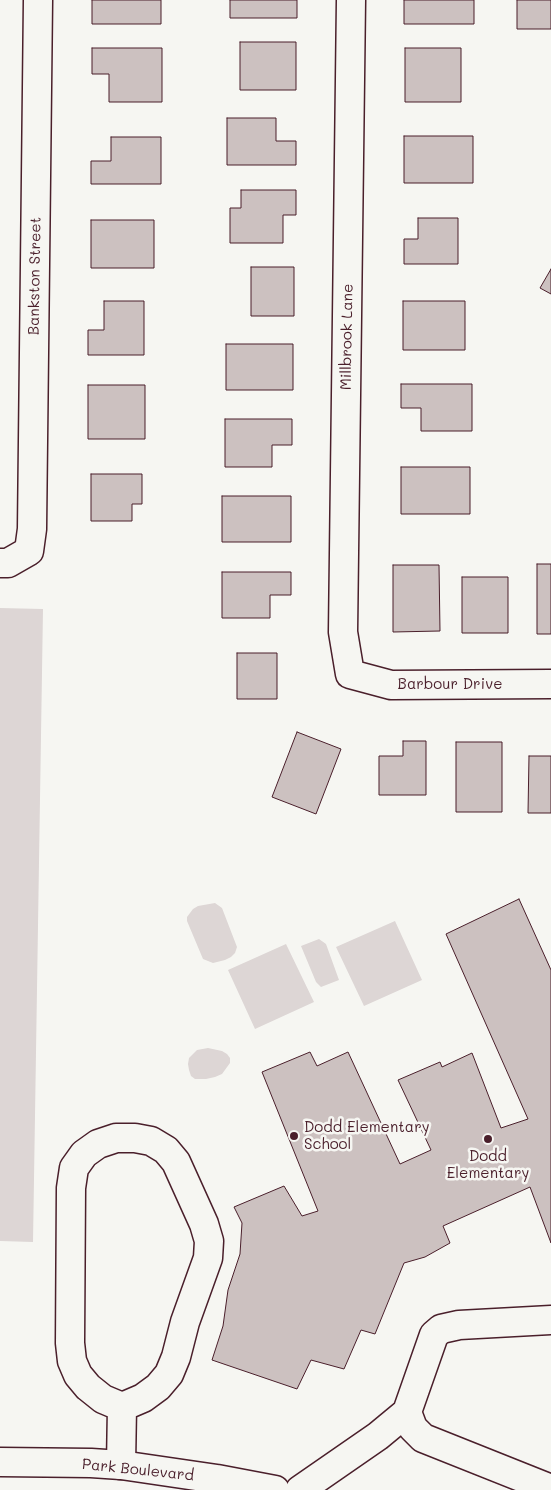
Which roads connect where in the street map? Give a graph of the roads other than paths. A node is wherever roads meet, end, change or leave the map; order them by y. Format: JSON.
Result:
{"nodes":[{"id":1,"x":38,"y":0,"type":"edge"},
{"id":2,"x":351,"y":0,"type":"edge"},
{"id":3,"x":0,"y":563,"type":"edge"},
{"id":4,"x":350,"y":674,"type":"joint"},
{"id":5,"x":551,"y":684,"type":"edge"},
{"id":6,"x":551,"y":1320,"type":"edge"},
{"id":7,"x":122,"y":1407,"type":"junction"},
{"id":8,"x":407,"y":1412,"type":"junction"},
{"id":9,"x":0,"y":1462,"type":"edge"},
{"id":10,"x":121,"y":1466,"type":"junction"},
{"id":11,"x":551,"y":1489,"type":"edge"},
{"id":12,"x":275,"y":1490,"type":"edge"},
{"id":13,"x":300,"y":1490,"type":"edge"}],
"edges":[{"from":1,"to":3,"type":"street","name":"Bankston Street"},
{"from":2,"to":4,"type":"street","name":"Millbrook Lane"},
{"from":4,"to":5,"type":"street","name":"Barbour Drive"},
{"from":6,"to":8,"type":"street"},
{"from":7,"to":7,"type":"street"},
{"from":7,"to":10,"type":"street"},
{"from":8,"to":11,"type":"street"},
{"from":8,"to":13,"type":"street"},
{"from":9,"to":10,"type":"street","name":"Park Boulevard"},
{"from":10,"to":12,"type":"street","name":"Park Boulevard"}]}
